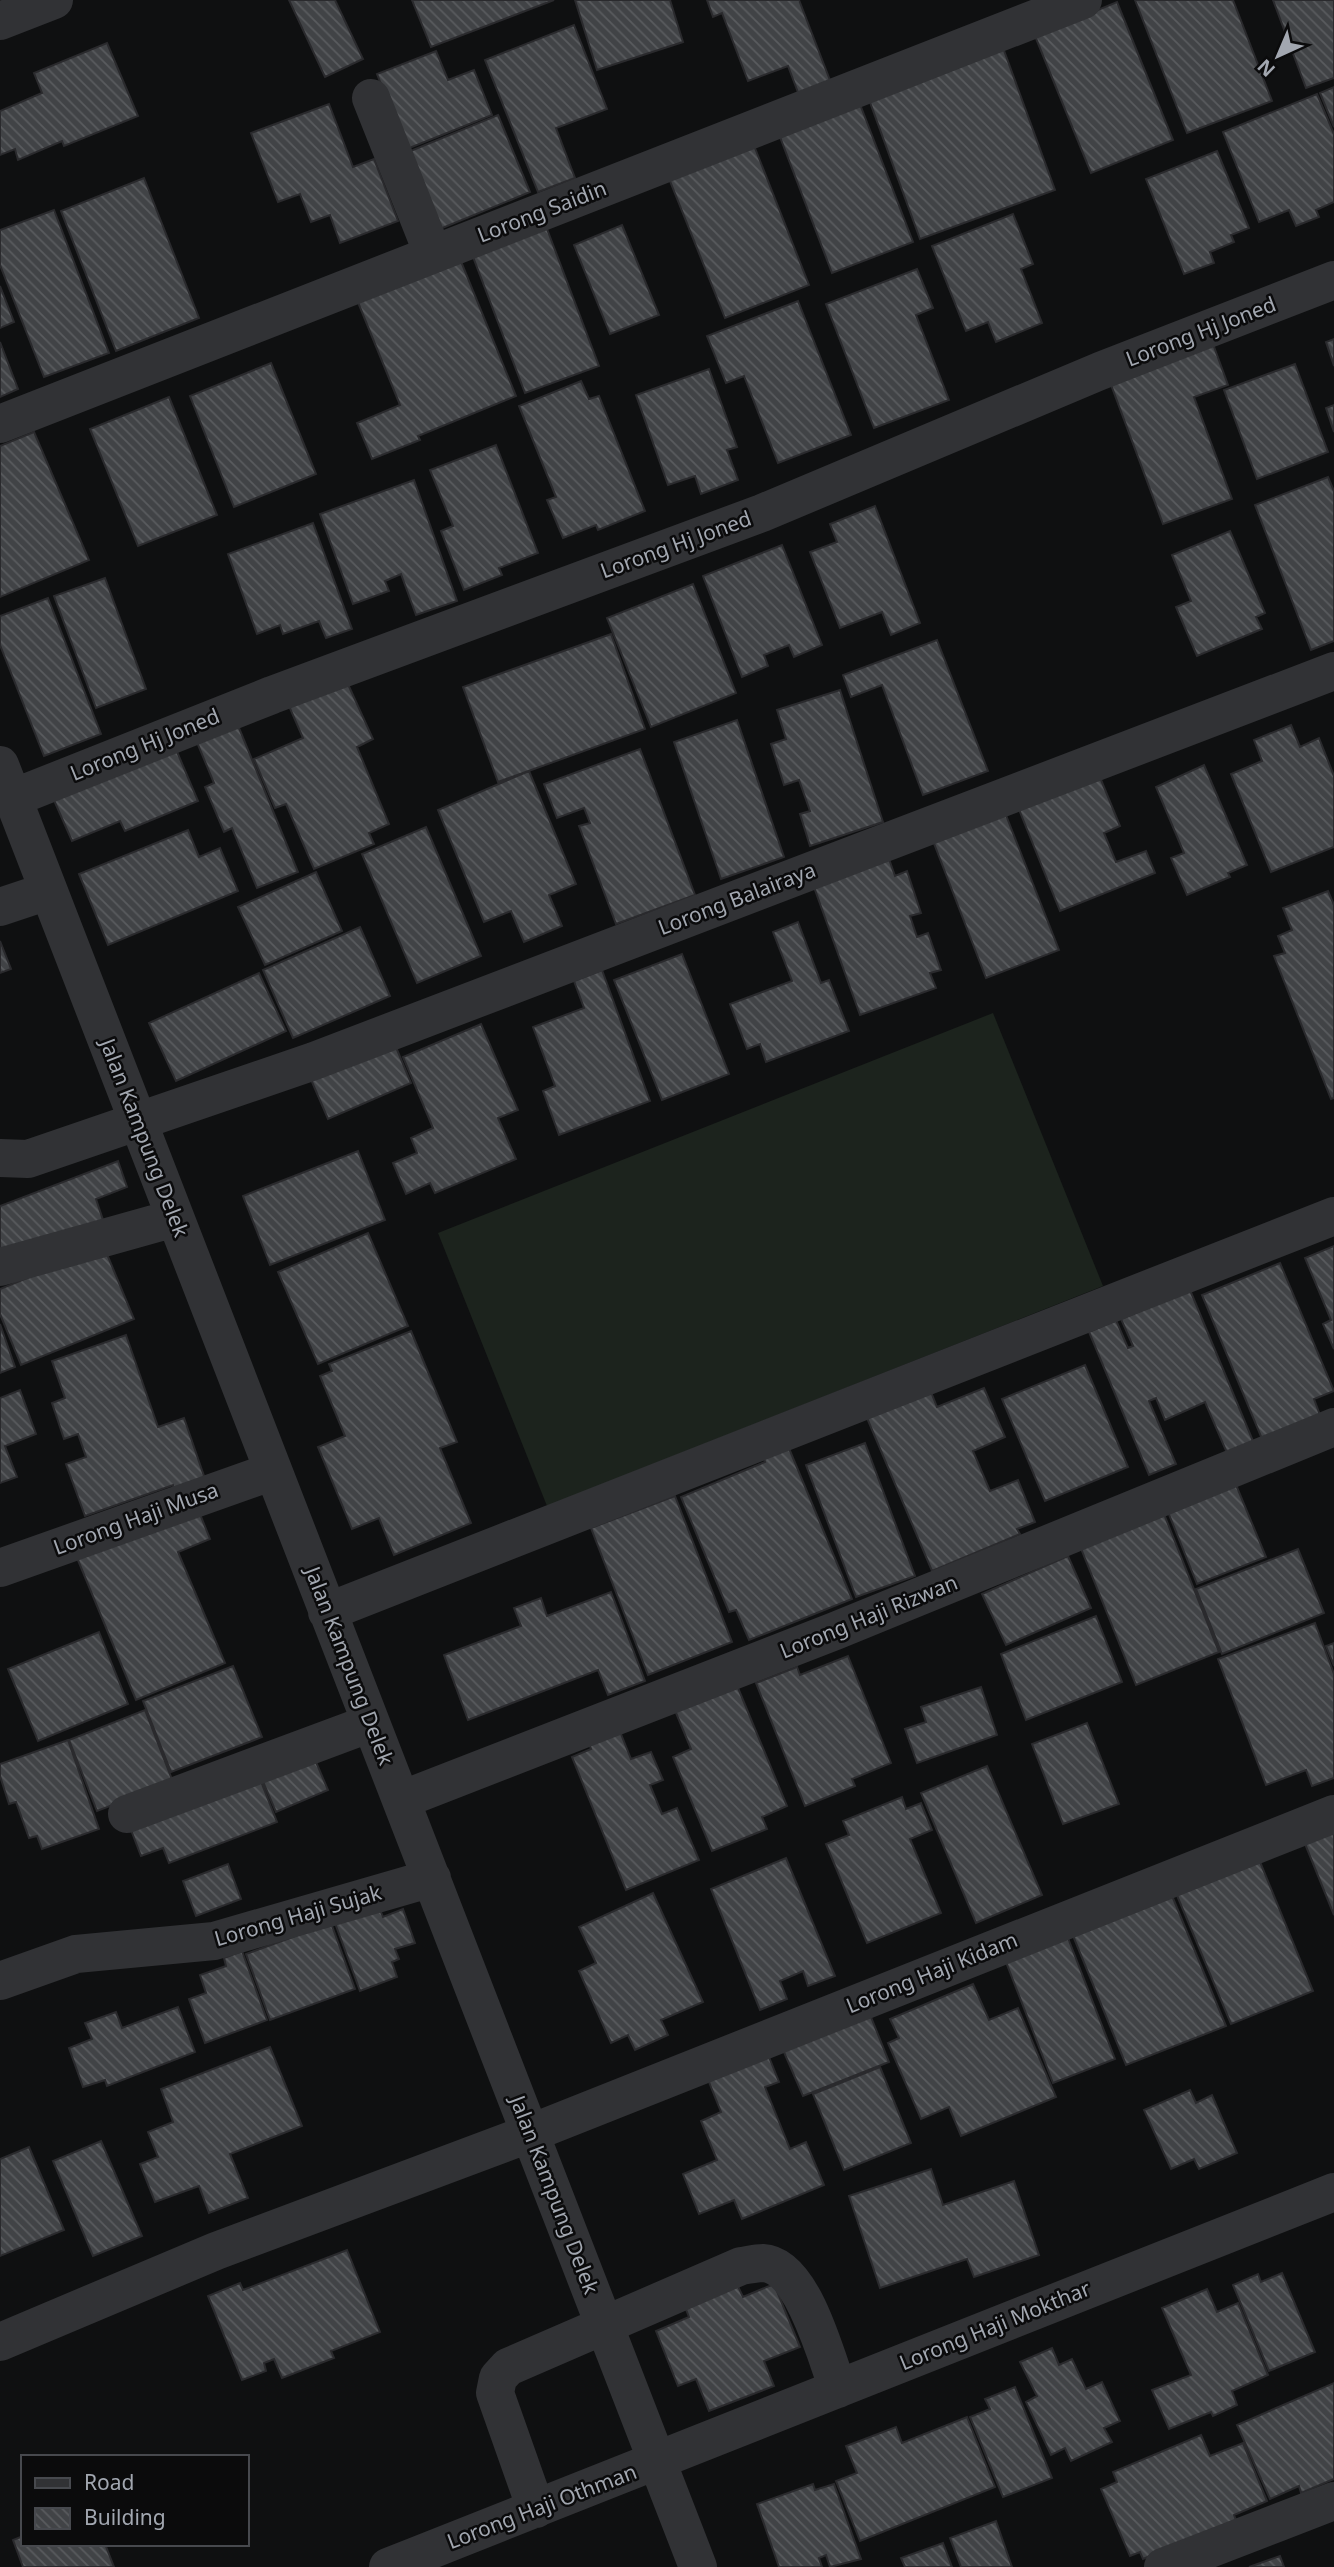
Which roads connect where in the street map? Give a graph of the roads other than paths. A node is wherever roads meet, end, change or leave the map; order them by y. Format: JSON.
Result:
{"nodes":[{"id":1,"x":54,"y":0,"type":"edge"},
{"id":2,"x":1083,"y":0,"type":"edge"},
{"id":3,"x":0,"y":21,"type":"edge"},
{"id":4,"x":371,"y":97,"type":"dead end"},
{"id":5,"x":433,"y":254,"type":"junction"},
{"id":6,"x":1334,"y":280,"type":"edge"},
{"id":7,"x":0,"y":424,"type":"edge"},
{"id":8,"x":1334,"y":671,"type":"edge"},
{"id":9,"x":6,"y":782,"type":"edge"},
{"id":10,"x":48,"y":891,"type":"junction"},
{"id":11,"x":0,"y":907,"type":"edge"},
{"id":12,"x":138,"y":1123,"type":"junction"},
{"id":13,"x":0,"y":1158,"type":"edge"},
{"id":14,"x":1334,"y":1216,"type":"edge"},
{"id":15,"x":175,"y":1218,"type":"junction"},
{"id":16,"x":0,"y":1267,"type":"edge"},
{"id":17,"x":1334,"y":1427,"type":"edge"},
{"id":18,"x":273,"y":1471,"type":"junction"},
{"id":19,"x":0,"y":1568,"type":"edge"},
{"id":20,"x":327,"y":1612,"type":"junction"},
{"id":21,"x":371,"y":1723,"type":"junction"},
{"id":22,"x":401,"y":1800,"type":"junction"},
{"id":23,"x":127,"y":1814,"type":"dead end"},
{"id":24,"x":1334,"y":1814,"type":"edge"},
{"id":25,"x":432,"y":1878,"type":"junction"},
{"id":26,"x":0,"y":1981,"type":"edge"},
{"id":27,"x":531,"y":2133,"type":"junction"},
{"id":28,"x":1334,"y":2192,"type":"edge"},
{"id":29,"x":603,"y":2326,"type":"junction"},
{"id":30,"x":0,"y":2342,"type":"edge"},
{"id":31,"x":838,"y":2389,"type":"junction"},
{"id":32,"x":657,"y":2462,"type":"junction"},
{"id":33,"x":1334,"y":2501,"type":"edge"},
{"id":34,"x":536,"y":2509,"type":"junction"},
{"id":35,"x":388,"y":2567,"type":"edge"},
{"id":36,"x":698,"y":2567,"type":"edge"},
{"id":37,"x":1163,"y":2567,"type":"edge"}],
"edges":[{"from":1,"to":3,"type":"street"},
{"from":2,"to":5,"type":"street","name":"Lorong Saidin"},
{"from":4,"to":5,"type":"street"},
{"from":5,"to":7,"type":"street","name":"Lorong Saidin"},
{"from":6,"to":9,"type":"street","name":"Lorong Hj Joned"},
{"from":8,"to":12,"type":"street","name":"Lorong Balairaya"},
{"from":9,"to":10,"type":"street","name":"Jalan Kampung Delek"},
{"from":10,"to":11,"type":"street"},
{"from":10,"to":12,"type":"street","name":"Jalan Kampung Delek"},
{"from":12,"to":13,"type":"street","name":"Lorong Balairaya"},
{"from":12,"to":15,"type":"street","name":"Jalan Kampung Delek"},
{"from":14,"to":20,"type":"street"},
{"from":15,"to":16,"type":"street"},
{"from":15,"to":18,"type":"street","name":"Jalan Kampung Delek"},
{"from":17,"to":22,"type":"street","name":"Lorong Haji Rizwan"},
{"from":18,"to":19,"type":"street","name":"Lorong Haji Musa"},
{"from":18,"to":20,"type":"street","name":"Jalan Kampung Delek"},
{"from":20,"to":21,"type":"street","name":"Jalan Kampung Delek"},
{"from":21,"to":22,"type":"street","name":"Jalan Kampung Delek"},
{"from":21,"to":23,"type":"street"},
{"from":22,"to":25,"type":"street","name":"Jalan Kampung Delek"},
{"from":24,"to":27,"type":"street","name":"Lorong Haji Kidam"},
{"from":25,"to":26,"type":"street","name":"Lorong Haji Sujak"},
{"from":25,"to":27,"type":"street","name":"Jalan Kampung Delek"},
{"from":27,"to":29,"type":"street","name":"Jalan Kampung Delek"},
{"from":27,"to":30,"type":"street","name":"Lorong Haji Kidam"},
{"from":28,"to":31,"type":"street","name":"Lorong Haji Mokthar"},
{"from":29,"to":31,"type":"street"},
{"from":29,"to":32,"type":"street","name":"Jalan Kampung Delek"},
{"from":29,"to":34,"type":"street"},
{"from":31,"to":32,"type":"street","name":"Lorong Haji Mokthar"},
{"from":32,"to":34,"type":"street","name":"Lorong Haji Othman"},
{"from":32,"to":36,"type":"street","name":"Jalan Kampung Delek"},
{"from":33,"to":37,"type":"street"},
{"from":34,"to":35,"type":"street","name":"Lorong Haji Othman"}]}
